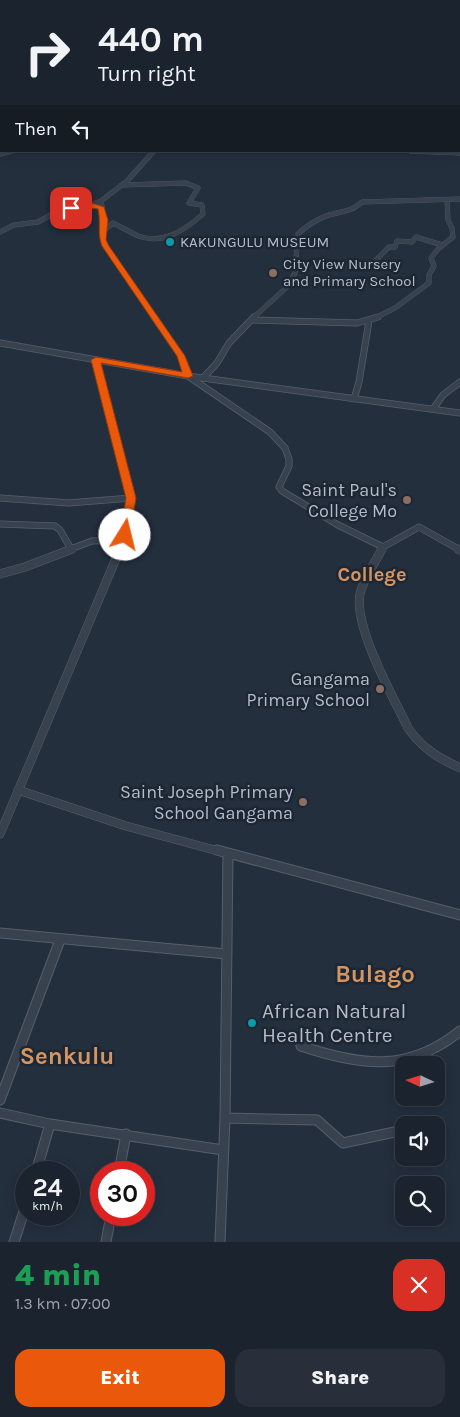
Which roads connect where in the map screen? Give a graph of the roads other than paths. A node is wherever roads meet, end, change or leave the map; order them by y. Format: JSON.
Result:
{"nodes":[{"id":1,"x":153,"y":152,"type":"edge"},
{"id":2,"x":435,"y":152,"type":"edge"},
{"id":3,"x":460,"y":153,"type":"edge"},
{"id":4,"x":120,"y":185,"type":"junction"},
{"id":5,"x":460,"y":199,"type":"edge"},
{"id":6,"x":447,"y":200,"type":"junction"},
{"id":7,"x":101,"y":201,"type":"junction"},
{"id":8,"x":92,"y":205,"type":"junction"},
{"id":9,"x":101,"y":207,"type":"junction"},
{"id":10,"x":103,"y":231,"type":"junction"},
{"id":11,"x":0,"y":232,"type":"edge"},
{"id":12,"x":442,"y":245,"type":"junction"},
{"id":13,"x":385,"y":266,"type":"dead end"},
{"id":14,"x":252,"y":320,"type":"junction"},
{"id":15,"x":369,"y":321,"type":"junction"},
{"id":16,"x":0,"y":343,"type":"edge"},
{"id":17,"x":96,"y":360,"type":"junction"},
{"id":18,"x":188,"y":376,"type":"junction"},
{"id":19,"x":202,"y":378,"type":"junction"},
{"id":20,"x":460,"y":382,"type":"edge"},
{"id":21,"x":354,"y":399,"type":"junction"},
{"id":22,"x":433,"y":409,"type":"junction"},
{"id":23,"x":460,"y":413,"type":"edge"},
{"id":24,"x":0,"y":498,"type":"edge"},
{"id":25,"x":131,"y":498,"type":"junction"},
{"id":26,"x":0,"y":524,"type":"edge"},
{"id":27,"x":124,"y":540,"type":"junction"},
{"id":28,"x":383,"y":547,"type":"junction"},
{"id":29,"x":70,"y":549,"type":"junction"},
{"id":30,"x":460,"y":550,"type":"edge"},
{"id":31,"x":0,"y":574,"type":"edge"},
{"id":32,"x":460,"y":768,"type":"edge"},
{"id":33,"x":18,"y":790,"type":"junction"},
{"id":34,"x":0,"y":834,"type":"edge"},
{"id":35,"x":228,"y":853,"type":"junction"},
{"id":36,"x":460,"y":915,"type":"edge"},
{"id":37,"x":0,"y":933,"type":"edge"},
{"id":38,"x":60,"y":940,"type":"junction"},
{"id":39,"x":227,"y":954,"type":"junction"},
{"id":40,"x":460,"y":1031,"type":"edge"},
{"id":41,"x":301,"y":1046,"type":"dead end"},
{"id":42,"x":0,"y":1100,"type":"edge"},
{"id":43,"x":0,"y":1113,"type":"edge"},
{"id":44,"x":225,"y":1118,"type":"junction"},
{"id":45,"x":50,"y":1124,"type":"junction"},
{"id":46,"x":395,"y":1132,"type":"edge"},
{"id":47,"x":126,"y":1134,"type":"junction"},
{"id":48,"x":223,"y":1150,"type":"junction"},
{"id":49,"x":39,"y":1161,"type":"edge"},
{"id":50,"x":121,"y":1161,"type":"edge"},
{"id":51,"x":19,"y":1226,"type":"edge"},
{"id":52,"x":109,"y":1226,"type":"edge"},
{"id":53,"x":14,"y":1242,"type":"edge"},
{"id":54,"x":106,"y":1242,"type":"edge"},
{"id":55,"x":220,"y":1242,"type":"edge"}],
"edges":[{"from":1,"to":4,"type":"street"},
{"from":2,"to":3,"type":"street"},
{"from":4,"to":7,"type":"street"},
{"from":4,"to":10,"type":"street"},
{"from":5,"to":6,"type":"street"},
{"from":6,"to":12,"type":"street"},
{"from":6,"to":14,"type":"street"},
{"from":7,"to":8,"type":"street"},
{"from":7,"to":9,"type":"street"},
{"from":8,"to":9,"type":"street"},
{"from":8,"to":11,"type":"street"},
{"from":9,"to":10,"type":"street"},
{"from":10,"to":18,"type":"street"},
{"from":12,"to":13,"type":"street"},
{"from":12,"to":15,"type":"street"},
{"from":14,"to":15,"type":"street"},
{"from":14,"to":19,"type":"street"},
{"from":15,"to":21,"type":"street"},
{"from":16,"to":17,"type":"street"},
{"from":17,"to":18,"type":"street"},
{"from":17,"to":25,"type":"street"},
{"from":18,"to":19,"type":"street"},
{"from":18,"to":28,"type":"street"},
{"from":19,"to":21,"type":"street"},
{"from":20,"to":22,"type":"street"},
{"from":21,"to":22,"type":"street"},
{"from":22,"to":23,"type":"street"},
{"from":24,"to":25,"type":"street"},
{"from":25,"to":27,"type":"street"},
{"from":26,"to":29,"type":"street"},
{"from":27,"to":29,"type":"street"},
{"from":27,"to":33,"type":"street"},
{"from":28,"to":30,"type":"street"},
{"from":28,"to":32,"type":"street"},
{"from":29,"to":31,"type":"street"},
{"from":33,"to":34,"type":"street"},
{"from":33,"to":35,"type":"street"},
{"from":35,"to":36,"type":"street"},
{"from":35,"to":39,"type":"street"},
{"from":37,"to":38,"type":"street"},
{"from":38,"to":39,"type":"street"},
{"from":38,"to":42,"type":"street"},
{"from":39,"to":44,"type":"street"},
{"from":40,"to":41,"type":"street"},
{"from":43,"to":45,"type":"street"},
{"from":44,"to":46,"type":"street"},
{"from":44,"to":48,"type":"street"},
{"from":45,"to":47,"type":"street"},
{"from":45,"to":49,"type":"street"},
{"from":47,"to":48,"type":"street"},
{"from":47,"to":50,"type":"street"},
{"from":48,"to":55,"type":"street"},
{"from":51,"to":53,"type":"street"},
{"from":52,"to":54,"type":"street"}]}
